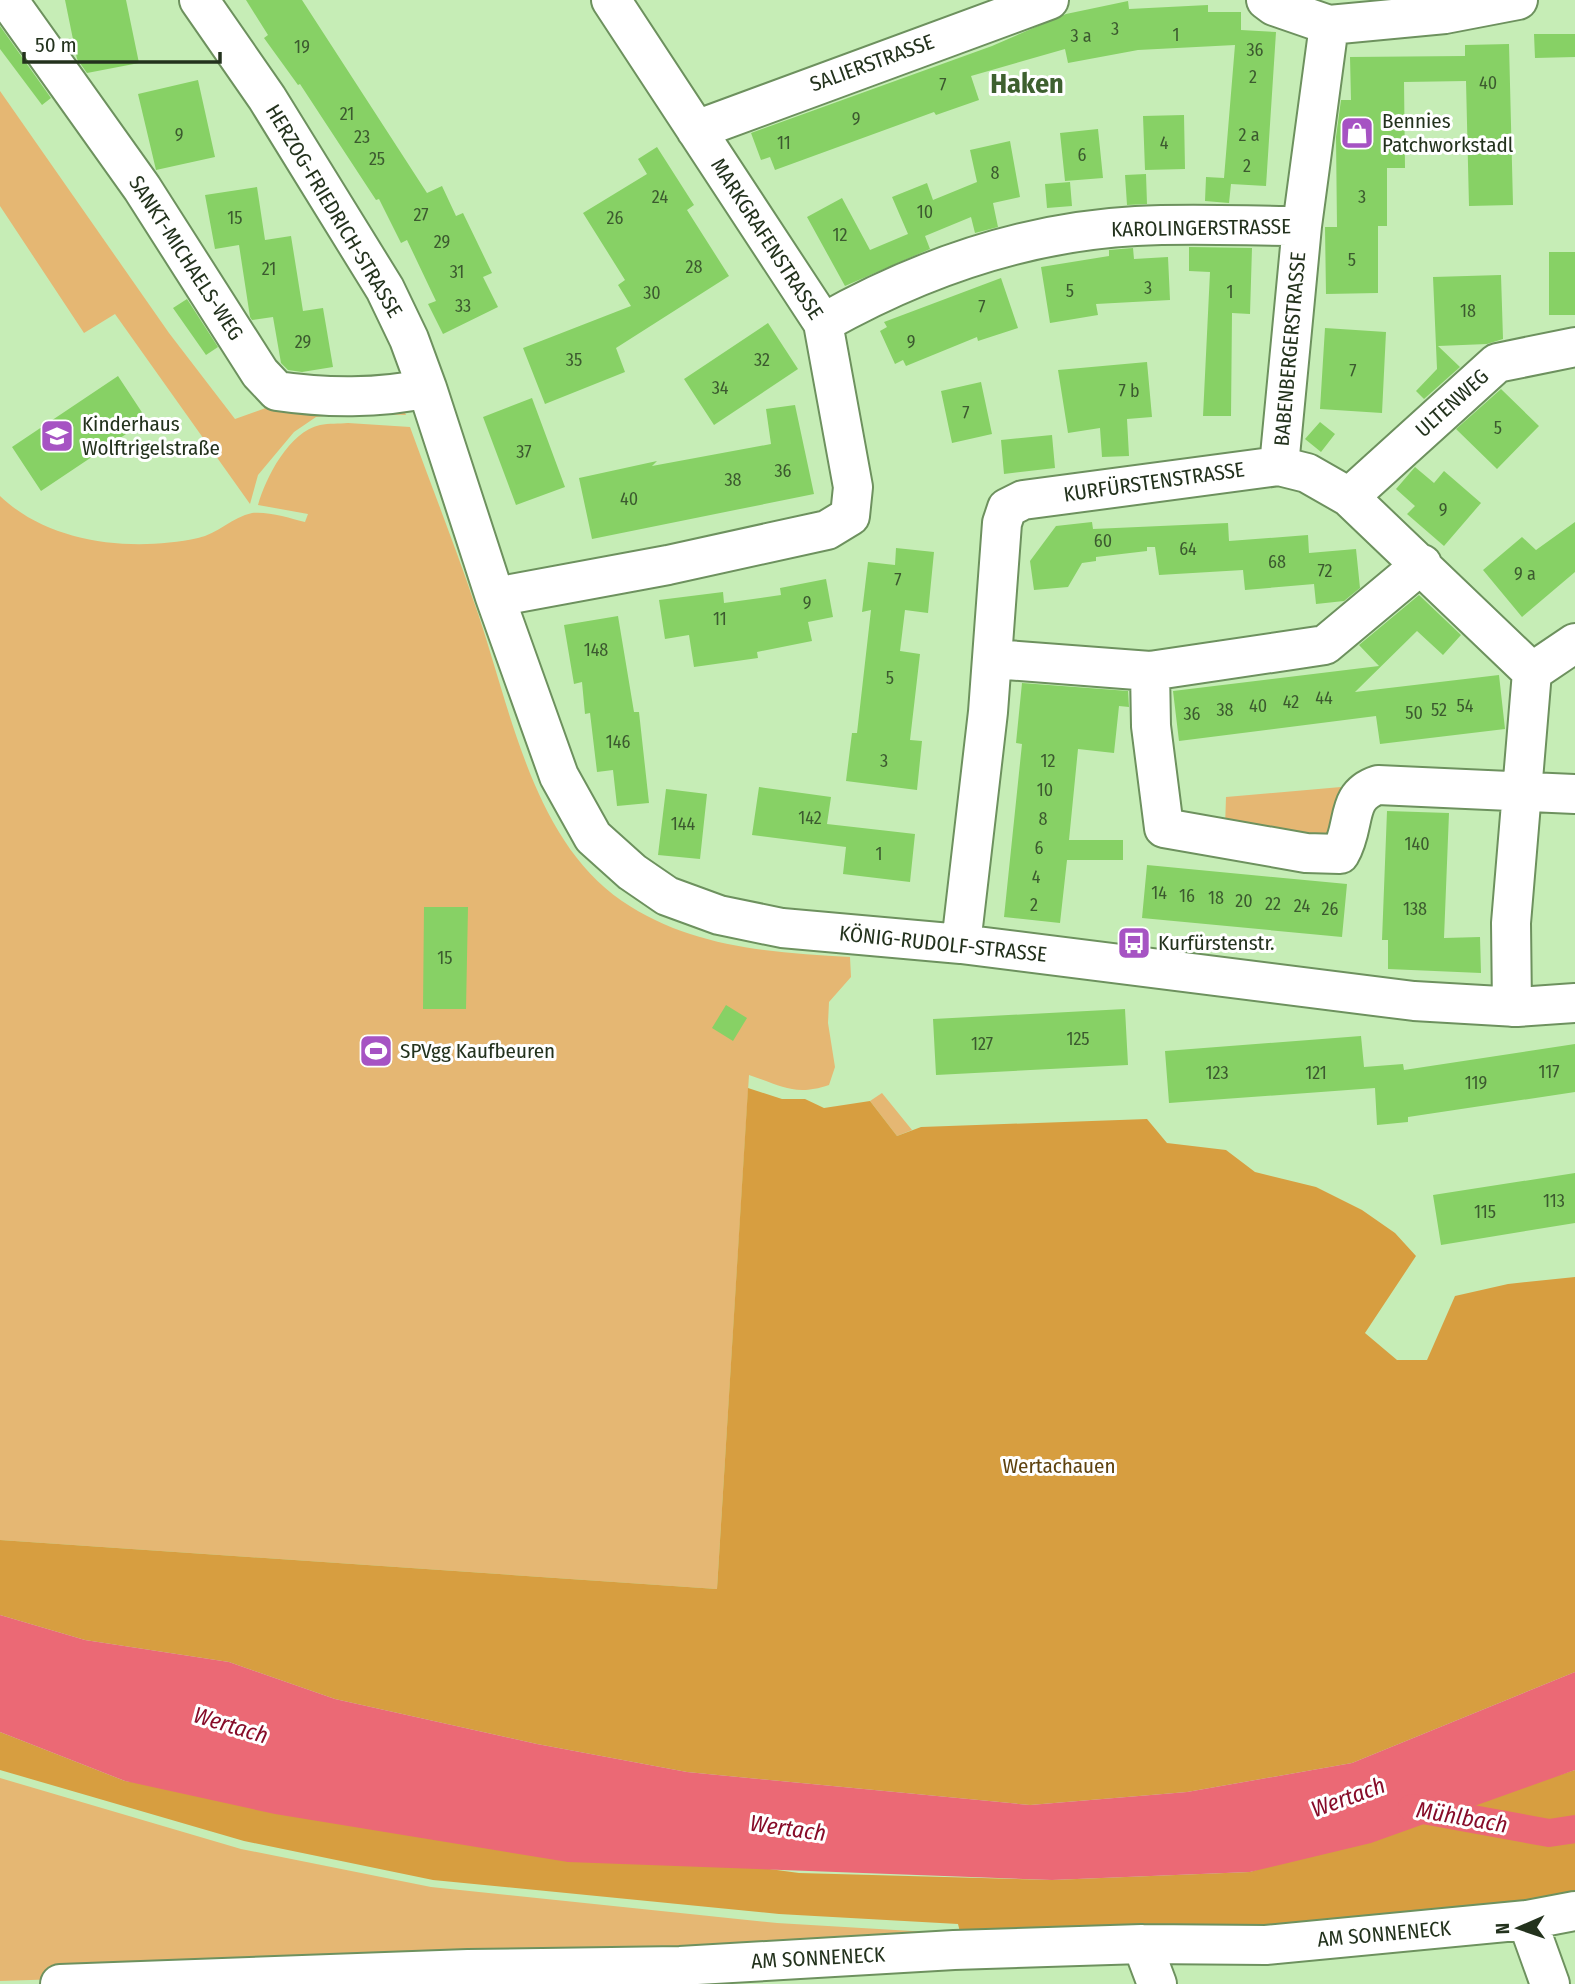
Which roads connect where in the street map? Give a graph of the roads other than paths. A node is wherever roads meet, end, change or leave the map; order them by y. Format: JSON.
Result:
{"nodes":[{"id":1,"x":8,"y":0,"type":"edge"},
{"id":2,"x":199,"y":0,"type":"edge"},
{"id":3,"x":611,"y":0,"type":"edge"},
{"id":4,"x":1049,"y":0,"type":"edge"},
{"id":5,"x":1266,"y":0,"type":"edge"},
{"id":6,"x":1504,"y":1,"type":"edge"},
{"id":7,"x":1329,"y":25,"type":"junction"},
{"id":8,"x":696,"y":130,"type":"junction"},
{"id":9,"x":1302,"y":226,"type":"junction"},
{"id":10,"x":823,"y":323,"type":"junction"},
{"id":11,"x":1575,"y":347,"type":"edge"},
{"id":12,"x":427,"y":388,"type":"junction"},
{"id":13,"x":1279,"y":466,"type":"junction"},
{"id":14,"x":1349,"y":497,"type":"junction"},
{"id":15,"x":1422,"y":564,"type":"junction"},
{"id":16,"x":495,"y":597,"type":"junction"},
{"id":17,"x":1575,"y":643,"type":"edge"},
{"id":18,"x":993,"y":659,"type":"junction"},
{"id":19,"x":1150,"y":671,"type":"junction"},
{"id":20,"x":1532,"y":672,"type":"junction"},
{"id":21,"x":1521,"y":790,"type":"junction"},
{"id":22,"x":1575,"y":794,"type":"edge"},
{"id":23,"x":961,"y":944,"type":"junction"},
{"id":24,"x":1575,"y":1003,"type":"edge"},
{"id":25,"x":1512,"y":1007,"type":"junction"},
{"id":26,"x":1575,"y":1911,"type":"edge"},
{"id":27,"x":1527,"y":1920,"type":"junction"},
{"id":28,"x":1142,"y":1944,"type":"junction"},
{"id":29,"x":850,"y":1970,"type":"edge"},
{"id":30,"x":470,"y":1976,"type":"edge"},
{"id":31,"x":154,"y":1983,"type":"edge"},
{"id":32,"x":60,"y":1984,"type":"edge"},
{"id":33,"x":1157,"y":1984,"type":"edge"},
{"id":34,"x":1550,"y":1984,"type":"edge"}],
"edges":[{"from":1,"to":12,"type":"street","name":"SANKT-MICHAELS-WEG"},
{"from":2,"to":12,"type":"street","name":"HERZOG-FRIEDRICH-STRASSE"},
{"from":3,"to":8,"type":"street","name":"MARKGRAFENSTRASSE"},
{"from":4,"to":8,"type":"street","name":"SALIERSTRASSE"},
{"from":5,"to":7,"type":"street"},
{"from":6,"to":7,"type":"street"},
{"from":7,"to":9,"type":"street","name":"BABENBERGERSTRASSE"},
{"from":8,"to":10,"type":"street","name":"MARKGRAFENSTRASSE"},
{"from":9,"to":10,"type":"street","name":"KAROLINGERSTRASSE"},
{"from":9,"to":13,"type":"street","name":"BABENBERGERSTRASSE"},
{"from":10,"to":16,"type":"street","name":"MARKGRAFENSTRASSE"},
{"from":11,"to":14,"type":"street","name":"ULTENWEG"},
{"from":12,"to":16,"type":"street","name":"HERZOG-FRIEDRICH-STRASSE"},
{"from":13,"to":14,"type":"street","name":"KURFÜRSTENSTRASSE"},
{"from":13,"to":18,"type":"street","name":"KURFÜRSTENSTRASSE"},
{"from":14,"to":15,"type":"street","name":"KURFÜRSTENSTRASSE"},
{"from":15,"to":19,"type":"street"},
{"from":15,"to":20,"type":"street","name":"KURFÜRSTENSTRASSE"},
{"from":16,"to":23,"type":"street","name":"KÖNIG-RUDOLF-STRASSE"},
{"from":17,"to":20,"type":"street"},
{"from":18,"to":19,"type":"street"},
{"from":18,"to":23,"type":"street","name":"KURFÜRSTENSTRASSE"},
{"from":19,"to":21,"type":"street"},
{"from":20,"to":21,"type":"street"},
{"from":21,"to":22,"type":"street"},
{"from":21,"to":25,"type":"street"},
{"from":23,"to":25,"type":"street","name":"KÖNIG-RUDOLF-STRASSE"},
{"from":24,"to":25,"type":"street","name":"KÖNIG-RUDOLF-STRASSE"},
{"from":26,"to":27,"type":"street","name":"AM SONNENECK"},
{"from":27,"to":28,"type":"street","name":"AM SONNENECK"},
{"from":27,"to":34,"type":"street"},
{"from":28,"to":29,"type":"street","name":"AM SONNENECK"},
{"from":28,"to":33,"type":"street"},
{"from":29,"to":30,"type":"street","name":"AM SONNENECK"},
{"from":30,"to":31,"type":"street","name":"AM SONNENECK"},
{"from":31,"to":32,"type":"street","name":"AM SONNENECK"}]}
